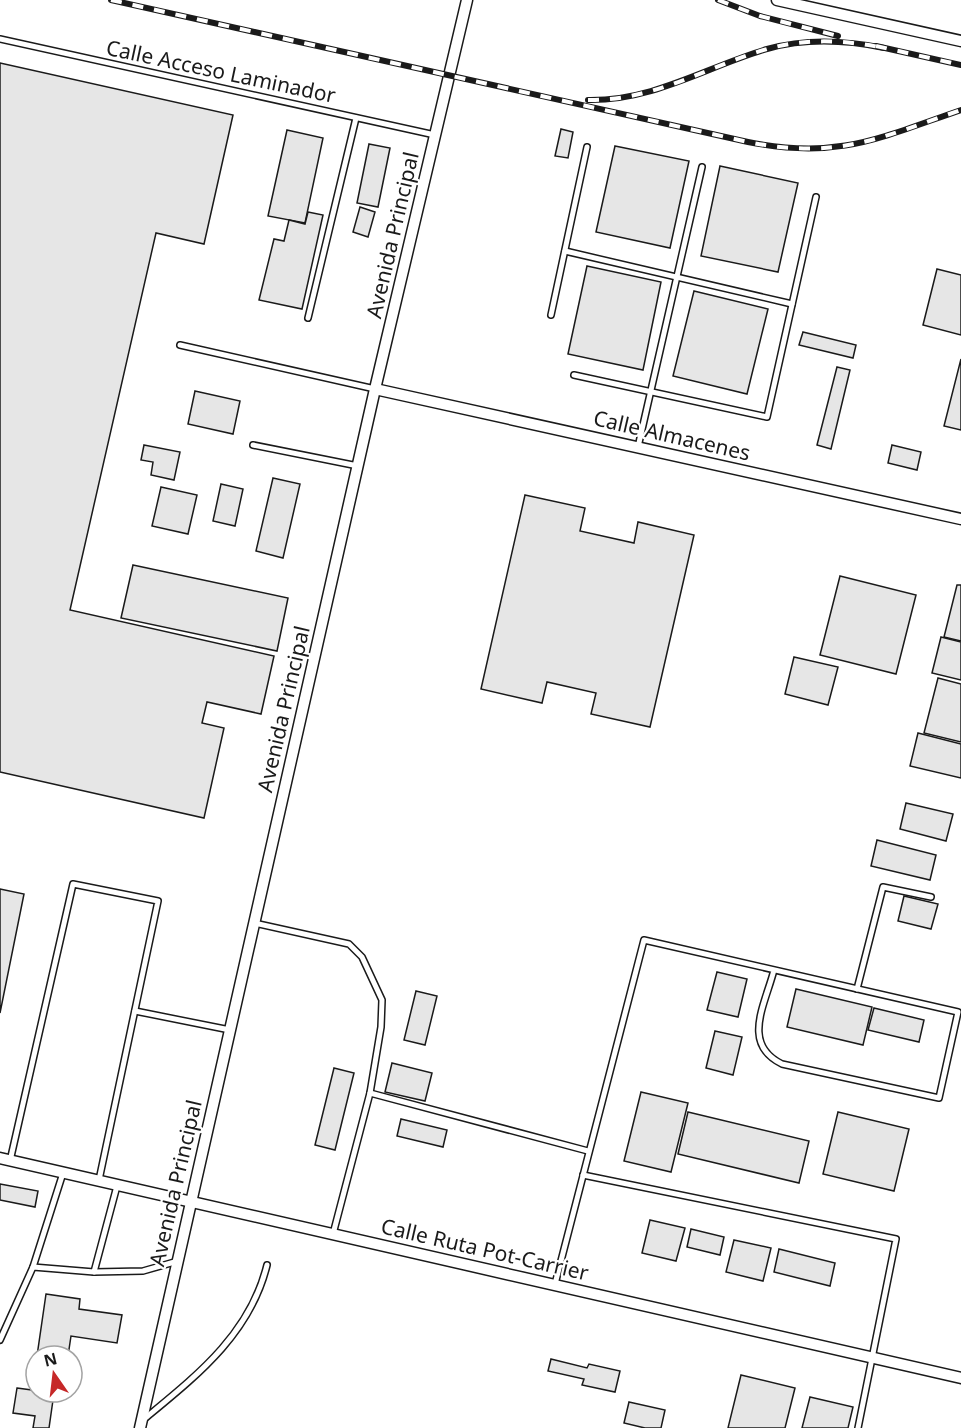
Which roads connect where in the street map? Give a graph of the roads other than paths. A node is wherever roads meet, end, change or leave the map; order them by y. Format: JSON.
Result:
{"nodes":[{"id":1,"x":467,"y":0,"type":"edge"},
{"id":2,"x":777,"y":0,"type":"edge"},
{"id":3,"x":0,"y":39,"type":"edge"},
{"id":4,"x":961,"y":41,"type":"edge"},
{"id":5,"x":356,"y":118,"type":"junction"},
{"id":6,"x":436,"y":135,"type":"junction"},
{"id":7,"x":587,"y":147,"type":"dead end"},
{"id":8,"x":702,"y":167,"type":"dead end"},
{"id":9,"x":816,"y":196,"type":"dead end"},
{"id":10,"x":565,"y":251,"type":"junction"},
{"id":11,"x":678,"y":279,"type":"junction"},
{"id":12,"x":792,"y":304,"type":"junction"},
{"id":13,"x":551,"y":315,"type":"dead end"},
{"id":14,"x":308,"y":318,"type":"dead end"},
{"id":15,"x":180,"y":345,"type":"dead end"},
{"id":16,"x":573,"y":375,"type":"dead end"},
{"id":17,"x":375,"y":389,"type":"junction"},
{"id":18,"x":651,"y":392,"type":"junction"},
{"id":19,"x":254,"y":445,"type":"dead end"},
{"id":20,"x":638,"y":447,"type":"junction"},
{"id":21,"x":358,"y":466,"type":"junction"},
{"id":22,"x":961,"y":519,"type":"edge"},
{"id":23,"x":931,"y":897,"type":"dead end"},
{"id":24,"x":254,"y":923,"type":"junction"},
{"id":25,"x":774,"y":970,"type":"junction"},
{"id":26,"x":857,"y":989,"type":"junction"},
{"id":27,"x":135,"y":1011,"type":"junction"},
{"id":28,"x":230,"y":1030,"type":"junction"},
{"id":29,"x":370,"y":1093,"type":"junction"},
{"id":30,"x":588,"y":1151,"type":"junction"},
{"id":31,"x":5,"y":1160,"type":"edge"},
{"id":32,"x":63,"y":1173,"type":"junction"},
{"id":33,"x":583,"y":1175,"type":"junction"},
{"id":34,"x":99,"y":1181,"type":"junction"},
{"id":35,"x":117,"y":1186,"type":"junction"},
{"id":36,"x":191,"y":1202,"type":"junction"},
{"id":37,"x":333,"y":1234,"type":"junction"},
{"id":38,"x":178,"y":1260,"type":"junction"},
{"id":39,"x":267,"y":1265,"type":"dead end"},
{"id":40,"x":33,"y":1267,"type":"junction"},
{"id":41,"x":94,"y":1272,"type":"junction"},
{"id":42,"x":555,"y":1285,"type":"junction"},
{"id":43,"x":0,"y":1340,"type":"edge"},
{"id":44,"x":873,"y":1358,"type":"junction"},
{"id":45,"x":961,"y":1378,"type":"edge"},
{"id":46,"x":141,"y":1425,"type":"edge"},
{"id":47,"x":858,"y":1428,"type":"edge"}],
"edges":[{"from":1,"to":6,"type":"street","name":"Avenida Principal"},
{"from":2,"to":4,"type":"street"},
{"from":3,"to":5,"type":"lane","name":"Calle Acceso Laminador"},
{"from":5,"to":6,"type":"lane","name":"Calle Acceso Laminador"},
{"from":5,"to":14,"type":"lane"},
{"from":6,"to":17,"type":"street","name":"Avenida Principal"},
{"from":7,"to":10,"type":"lane"},
{"from":8,"to":11,"type":"lane"},
{"from":9,"to":12,"type":"lane"},
{"from":10,"to":11,"type":"lane"},
{"from":10,"to":13,"type":"lane"},
{"from":11,"to":12,"type":"lane"},
{"from":11,"to":18,"type":"lane"},
{"from":12,"to":18,"type":"lane"},
{"from":15,"to":17,"type":"lane"},
{"from":16,"to":18,"type":"lane"},
{"from":17,"to":20,"type":"street","name":"Calle Almacenes"},
{"from":17,"to":21,"type":"street","name":"Avenida Principal"},
{"from":18,"to":20,"type":"lane"},
{"from":19,"to":21,"type":"lane"},
{"from":20,"to":22,"type":"street","name":"Calle Almacenes"},
{"from":21,"to":24,"type":"street","name":"Avenida Principal"},
{"from":23,"to":26,"type":"lane"},
{"from":24,"to":28,"type":"street","name":"Avenida Principal"},
{"from":24,"to":29,"type":"lane"},
{"from":25,"to":26,"type":"lane"},
{"from":25,"to":26,"type":"lane"},
{"from":25,"to":30,"type":"lane"},
{"from":27,"to":28,"type":"lane"},
{"from":27,"to":31,"type":"lane"},
{"from":27,"to":34,"type":"lane"},
{"from":28,"to":36,"type":"street","name":"Avenida Principal"},
{"from":29,"to":30,"type":"lane"},
{"from":29,"to":37,"type":"lane"},
{"from":30,"to":33,"type":"lane"},
{"from":31,"to":32,"type":"street","name":"Calle Ruta Pot-Carrier"},
{"from":32,"to":34,"type":"street","name":"Calle Ruta Pot-Carrier"},
{"from":32,"to":40,"type":"lane"},
{"from":33,"to":42,"type":"lane"},
{"from":33,"to":44,"type":"lane"},
{"from":34,"to":35,"type":"street","name":"Calle Ruta Pot-Carrier"},
{"from":35,"to":36,"type":"street","name":"Calle Ruta Pot-Carrier"},
{"from":35,"to":41,"type":"lane"},
{"from":36,"to":37,"type":"street","name":"Calle Ruta Pot-Carrier"},
{"from":36,"to":38,"type":"street","name":"Avenida Principal"},
{"from":37,"to":42,"type":"street","name":"Calle Ruta Pot-Carrier"},
{"from":38,"to":41,"type":"lane"},
{"from":38,"to":46,"type":"street","name":"Avenida Principal"},
{"from":39,"to":46,"type":"lane"},
{"from":40,"to":41,"type":"lane"},
{"from":40,"to":43,"type":"lane"},
{"from":42,"to":44,"type":"street","name":"Calle Ruta Pot-Carrier"},
{"from":44,"to":45,"type":"street","name":"Calle Ruta Pot-Carrier"},
{"from":44,"to":47,"type":"lane"}]}
